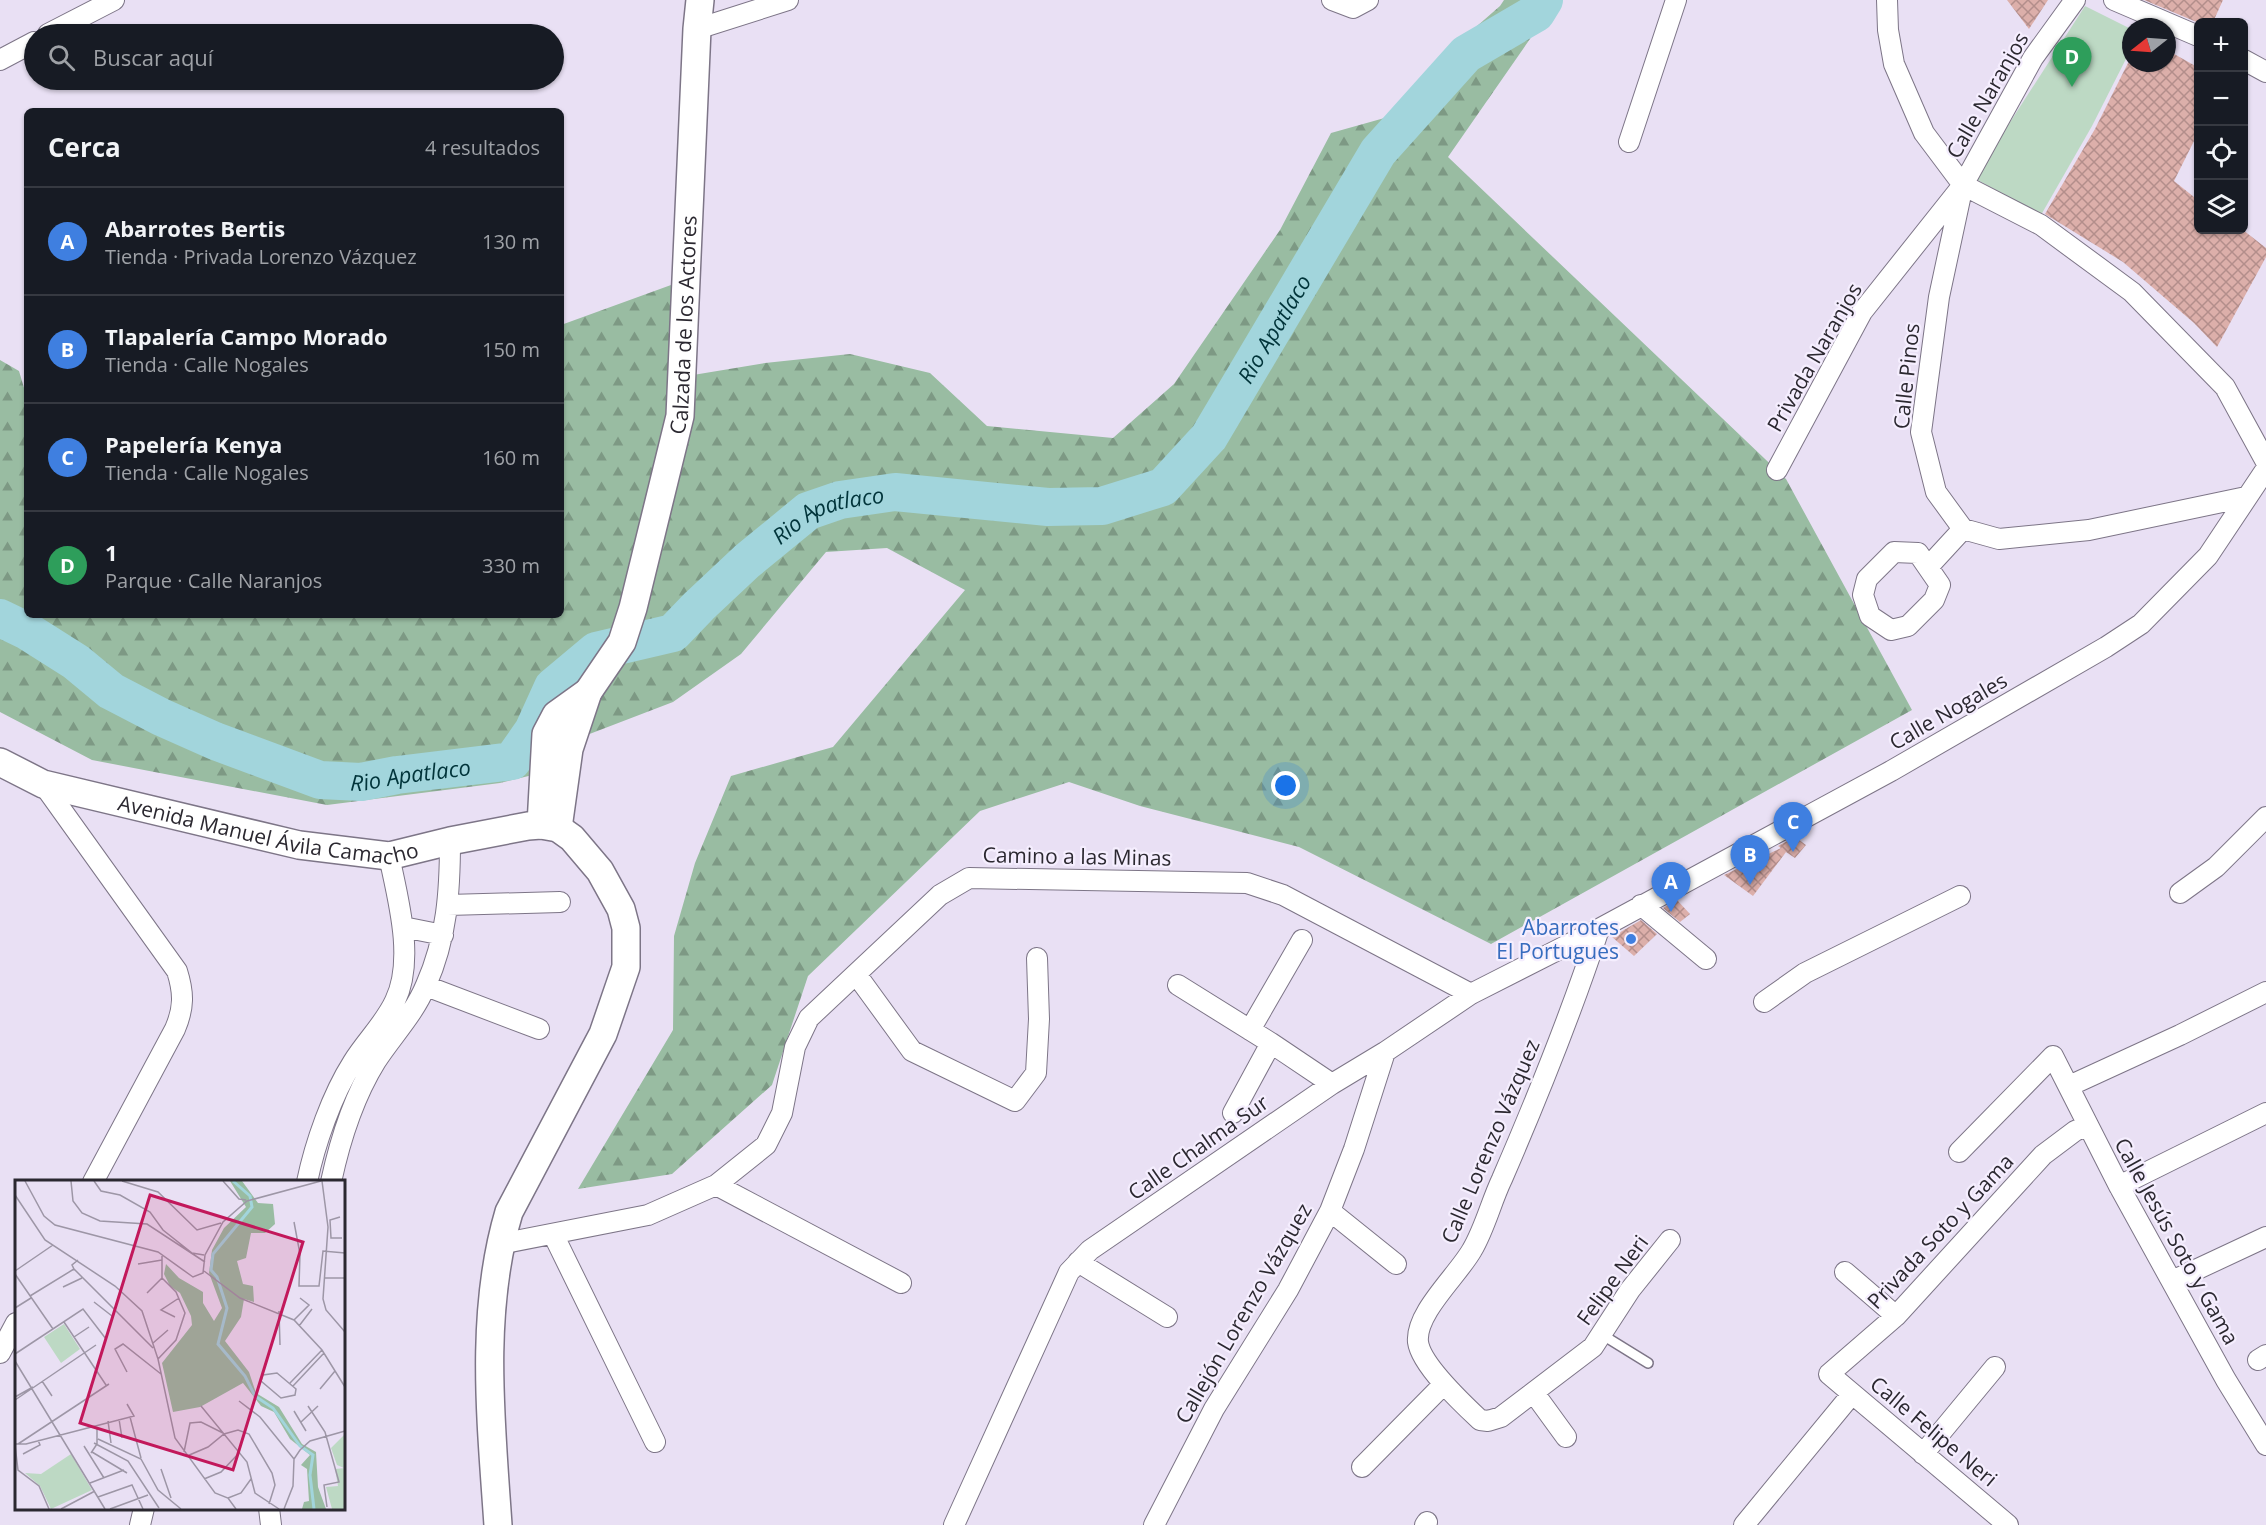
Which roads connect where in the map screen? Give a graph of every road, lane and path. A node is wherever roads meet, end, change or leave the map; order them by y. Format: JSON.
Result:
{"nodes":[{"id":1,"x":114,"y":0,"type":"edge"},
{"id":2,"x":700,"y":0,"type":"edge"},
{"id":3,"x":788,"y":0,"type":"edge"},
{"id":4,"x":1332,"y":0,"type":"edge"},
{"id":5,"x":1368,"y":0,"type":"edge"},
{"id":6,"x":1676,"y":0,"type":"edge"},
{"id":7,"x":1887,"y":0,"type":"edge"},
{"id":8,"x":2075,"y":0,"type":"edge"},
{"id":9,"x":2114,"y":0,"type":"edge"},
{"id":10,"x":67,"y":24,"type":"edge"},
{"id":11,"x":697,"y":29,"type":"junction"},
{"id":12,"x":2194,"y":34,"type":"edge"},
{"id":13,"x":24,"y":47,"type":"edge"},
{"id":14,"x":0,"y":60,"type":"edge"},
{"id":15,"x":2248,"y":62,"type":"edge"},
{"id":16,"x":2266,"y":72,"type":"edge"},
{"id":17,"x":1629,"y":142,"type":"dead end"},
{"id":18,"x":1963,"y":185,"type":"junction"},
{"id":19,"x":2266,"y":462,"type":"edge"},
{"id":20,"x":2266,"y":469,"type":"edge"},
{"id":21,"x":1777,"y":470,"type":"dead end"},
{"id":22,"x":2246,"y":497,"type":"junction"},
{"id":23,"x":1963,"y":529,"type":"junction"},
{"id":24,"x":1928,"y":567,"type":"dead end"},
{"id":25,"x":0,"y":762,"type":"edge"},
{"id":26,"x":43,"y":784,"type":"junction"},
{"id":27,"x":2266,"y":817,"type":"edge"},
{"id":28,"x":549,"y":826,"type":"junction"},
{"id":29,"x":450,"y":841,"type":"junction"},
{"id":30,"x":390,"y":856,"type":"junction"},
{"id":31,"x":2180,"y":892,"type":"dead end"},
{"id":32,"x":1960,"y":896,"type":"dead end"},
{"id":33,"x":560,"y":902,"type":"dead end"},
{"id":34,"x":448,"y":905,"type":"junction"},
{"id":35,"x":1641,"y":905,"type":"junction"},
{"id":36,"x":403,"y":927,"type":"junction"},
{"id":37,"x":1599,"y":929,"type":"junction"},
{"id":38,"x":443,"y":935,"type":"junction"},
{"id":39,"x":1302,"y":940,"type":"dead end"},
{"id":40,"x":1037,"y":958,"type":"dead end"},
{"id":41,"x":1707,"y":959,"type":"dead end"},
{"id":42,"x":856,"y":974,"type":"junction"},
{"id":43,"x":1178,"y":985,"type":"dead end"},
{"id":44,"x":426,"y":986,"type":"junction"},
{"id":45,"x":2266,"y":992,"type":"edge"},
{"id":46,"x":1471,"y":994,"type":"junction"},
{"id":47,"x":1764,"y":1002,"type":"dead end"},
{"id":48,"x":539,"y":1029,"type":"dead end"},
{"id":49,"x":1250,"y":1030,"type":"junction"},
{"id":50,"x":1271,"y":1043,"type":"junction"},
{"id":51,"x":1385,"y":1052,"type":"junction"},
{"id":52,"x":1332,"y":1084,"type":"junction"},
{"id":53,"x":2069,"y":1086,"type":"junction"},
{"id":54,"x":1233,"y":1113,"type":"dead end"},
{"id":55,"x":2266,"y":1113,"type":"edge"},
{"id":56,"x":2088,"y":1125,"type":"junction"},
{"id":57,"x":1959,"y":1152,"type":"dead end"},
{"id":58,"x":94,"y":1180,"type":"edge"},
{"id":59,"x":309,"y":1180,"type":"edge"},
{"id":60,"x":332,"y":1180,"type":"edge"},
{"id":61,"x":716,"y":1185,"type":"junction"},
{"id":62,"x":2119,"y":1186,"type":"junction"},
{"id":63,"x":1330,"y":1211,"type":"junction"},
{"id":64,"x":553,"y":1234,"type":"junction"},
{"id":65,"x":2266,"y":1237,"type":"edge"},
{"id":66,"x":1670,"y":1240,"type":"dead end"},
{"id":67,"x":500,"y":1244,"type":"junction"},
{"id":68,"x":1078,"y":1262,"type":"junction"},
{"id":69,"x":1396,"y":1264,"type":"dead end"},
{"id":70,"x":1845,"y":1272,"type":"dead end"},
{"id":71,"x":2172,"y":1281,"type":"junction"},
{"id":72,"x":901,"y":1283,"type":"dead end"},
{"id":73,"x":1896,"y":1316,"type":"junction"},
{"id":74,"x":1167,"y":1317,"type":"dead end"},
{"id":75,"x":15,"y":1325,"type":"edge"},
{"id":76,"x":1597,"y":1341,"type":"junction"},
{"id":77,"x":0,"y":1353,"type":"edge"},
{"id":78,"x":1648,"y":1363,"type":"dead end"},
{"id":79,"x":1995,"y":1367,"type":"dead end"},
{"id":80,"x":1829,"y":1374,"type":"joint"},
{"id":81,"x":1444,"y":1384,"type":"junction"},
{"id":82,"x":1534,"y":1393,"type":"junction"},
{"id":83,"x":1852,"y":1394,"type":"junction"},
{"id":84,"x":1566,"y":1437,"type":"dead end"},
{"id":85,"x":656,"y":1442,"type":"dead end"},
{"id":86,"x":2266,"y":1445,"type":"edge"},
{"id":87,"x":1923,"y":1454,"type":"junction"},
{"id":88,"x":1362,"y":1467,"type":"dead end"},
{"id":89,"x":144,"y":1510,"type":"edge"},
{"id":90,"x":269,"y":1510,"type":"edge"},
{"id":91,"x":140,"y":1525,"type":"edge"},
{"id":92,"x":271,"y":1525,"type":"edge"},
{"id":93,"x":498,"y":1525,"type":"edge"},
{"id":94,"x":954,"y":1525,"type":"edge"},
{"id":95,"x":1154,"y":1525,"type":"edge"},
{"id":96,"x":1744,"y":1525,"type":"edge"},
{"id":97,"x":2008,"y":1525,"type":"edge"}],
"edges":[{"from":1,"to":10,"type":"street"},
{"from":2,"to":11,"type":"main road","name":"Calzada de los Actores"},
{"from":3,"to":11,"type":"street"},
{"from":4,"to":5,"type":"street"},
{"from":6,"to":17,"type":"street"},
{"from":7,"to":18,"type":"street"},
{"from":8,"to":18,"type":"street","name":"Calle Naranjos"},
{"from":9,"to":12,"type":"street"},
{"from":11,"to":28,"type":"main road","name":"Calzada de los Actores"},
{"from":13,"to":14,"type":"street"},
{"from":15,"to":16,"type":"street"},
{"from":18,"to":19,"type":"street"},
{"from":18,"to":21,"type":"street","name":"Privada Naranjos"},
{"from":18,"to":23,"type":"street","name":"Calle Pinos"},
{"from":20,"to":22,"type":"street","name":"Calle Nogales"},
{"from":22,"to":23,"type":"street"},
{"from":22,"to":35,"type":"street","name":"Calle Nogales"},
{"from":23,"to":24,"type":"street"},
{"from":25,"to":26,"type":"main road","name":"Avenida Manuel Ávila Camacho"},
{"from":26,"to":30,"type":"main road","name":"Avenida Manuel Ávila Camacho"},
{"from":26,"to":58,"type":"street"},
{"from":27,"to":31,"type":"street"},
{"from":28,"to":29,"type":"main road","name":"Avenida Manuel Ávila Camacho"},
{"from":28,"to":67,"type":"main road"},
{"from":29,"to":30,"type":"main road","name":"Avenida Manuel Ávila Camacho"},
{"from":29,"to":34,"type":"street"},
{"from":30,"to":36,"type":"street"},
{"from":32,"to":47,"type":"street"},
{"from":33,"to":34,"type":"street"},
{"from":34,"to":38,"type":"street"},
{"from":35,"to":37,"type":"street","name":"Calle Nogales"},
{"from":35,"to":41,"type":"street"},
{"from":36,"to":38,"type":"street"},
{"from":36,"to":59,"type":"street"},
{"from":37,"to":46,"type":"street","name":"Calle Chalma Sur"},
{"from":37,"to":81,"type":"street","name":"Calle Lorenzo Vázquez"},
{"from":38,"to":44,"type":"street"},
{"from":39,"to":49,"type":"street"},
{"from":40,"to":42,"type":"street"},
{"from":42,"to":46,"type":"street","name":"Camino a las Minas"},
{"from":42,"to":61,"type":"street","name":"Camino a las Minas"},
{"from":43,"to":49,"type":"street"},
{"from":44,"to":48,"type":"street"},
{"from":44,"to":60,"type":"street"},
{"from":45,"to":53,"type":"street"},
{"from":46,"to":51,"type":"street","name":"Calle Chalma Sur"},
{"from":49,"to":50,"type":"street"},
{"from":50,"to":52,"type":"street"},
{"from":50,"to":54,"type":"street"},
{"from":51,"to":52,"type":"street","name":"Calle Chalma Sur"},
{"from":51,"to":63,"type":"street","name":"Callejón Lorenzo Vázquez"},
{"from":52,"to":68,"type":"street","name":"Calle Chalma Sur"},
{"from":53,"to":56,"type":"street","name":"Calle Jesús Soto y Gama"},
{"from":53,"to":57,"type":"street","name":"Calle Jesús Soto y Gama"},
{"from":55,"to":62,"type":"street"},
{"from":56,"to":62,"type":"street","name":"Calle Jesús Soto y Gama"},
{"from":56,"to":73,"type":"street","name":"Privada Soto y Gama"},
{"from":61,"to":64,"type":"street","name":"Camino a las Minas"},
{"from":61,"to":72,"type":"street"},
{"from":62,"to":71,"type":"street","name":"Calle Jesús Soto y Gama"},
{"from":63,"to":69,"type":"street"},
{"from":63,"to":95,"type":"street","name":"Callejón Lorenzo Vázquez"},
{"from":64,"to":67,"type":"street","name":"Camino a las Minas"},
{"from":64,"to":85,"type":"street"},
{"from":65,"to":71,"type":"street"},
{"from":66,"to":76,"type":"street","name":"Felipe Neri"},
{"from":67,"to":93,"type":"main road"},
{"from":68,"to":74,"type":"street"},
{"from":68,"to":94,"type":"street","name":"Calle Chalma Sur"},
{"from":70,"to":73,"type":"street"},
{"from":71,"to":86,"type":"street","name":"Calle Jesús Soto y Gama"},
{"from":73,"to":80,"type":"street","name":"Privada Soto y Gama"},
{"from":75,"to":77,"type":"street"},
{"from":76,"to":78,"type":"lane"},
{"from":76,"to":82,"type":"street","name":"Calle Lorenzo Vázquez"},
{"from":79,"to":87,"type":"street"},
{"from":80,"to":83,"type":"street","name":"Calle Felipe Neri"},
{"from":81,"to":82,"type":"street","name":"Calle Lorenzo Vázquez"},
{"from":81,"to":88,"type":"street"},
{"from":82,"to":84,"type":"street"},
{"from":83,"to":87,"type":"street","name":"Calle Felipe Neri"},
{"from":83,"to":96,"type":"street"},
{"from":87,"to":97,"type":"street","name":"Calle Felipe Neri"},
{"from":89,"to":91,"type":"street"},
{"from":90,"to":92,"type":"street"}]}
